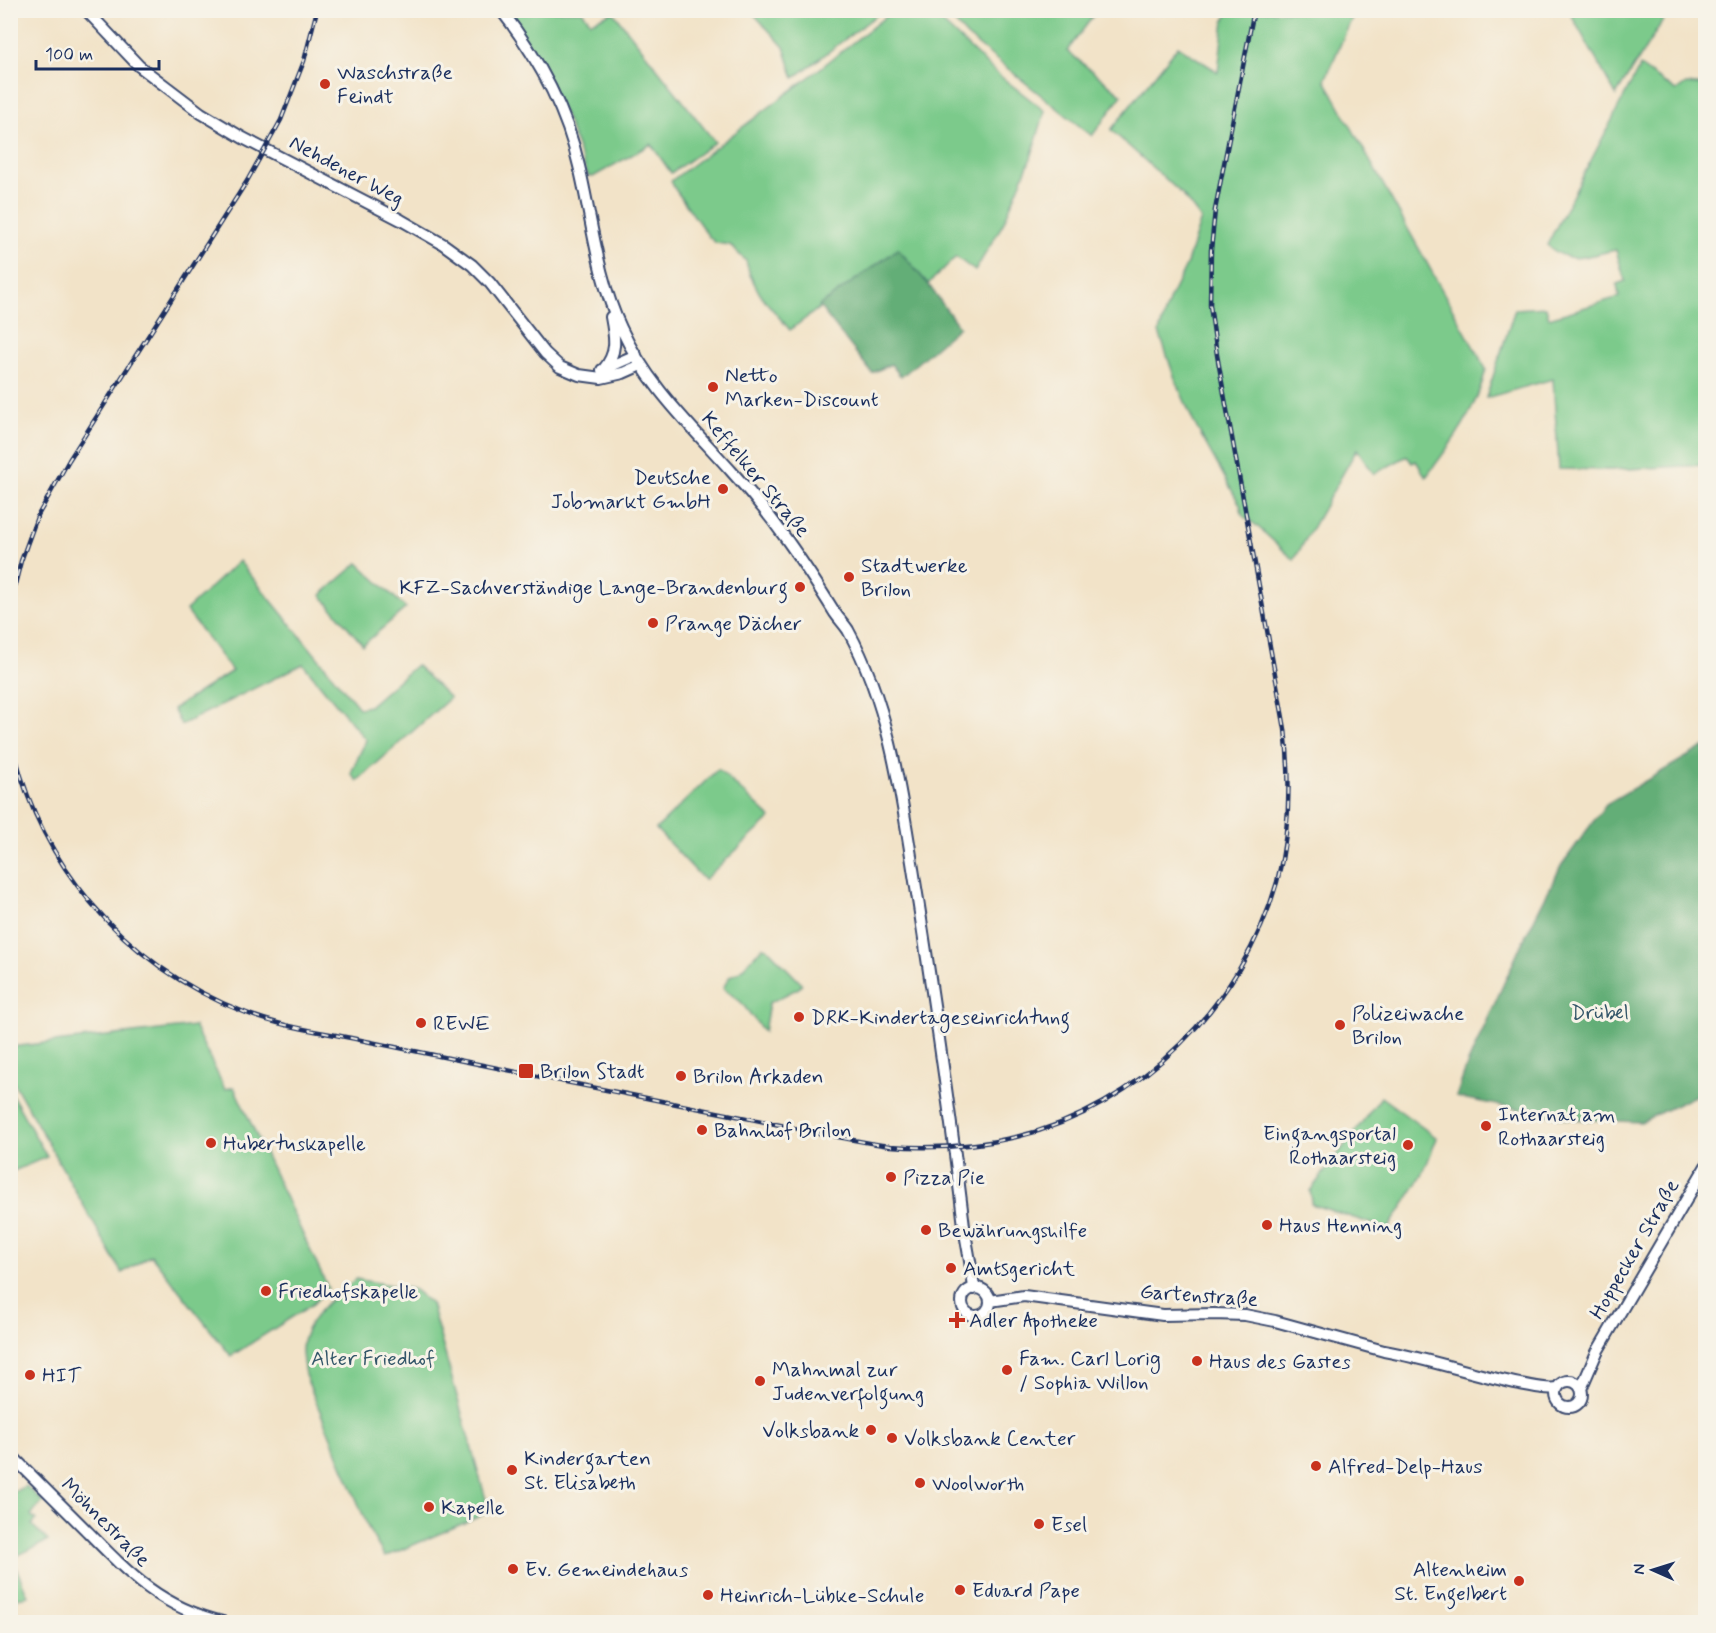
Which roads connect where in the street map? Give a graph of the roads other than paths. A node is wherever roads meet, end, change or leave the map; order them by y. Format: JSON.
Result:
{"nodes":[{"id":1,"x":86,"y":10,"type":"edge"},
{"id":2,"x":501,"y":10,"type":"edge"},
{"id":3,"x":605,"y":288,"type":"junction"},
{"id":4,"x":638,"y":360,"type":"junction"},
{"id":5,"x":603,"y":370,"type":"junction"},
{"id":6,"x":579,"y":375,"type":"junction"},
{"id":7,"x":1706,"y":1166,"type":"edge"},
{"id":8,"x":974,"y":1289,"type":"junction"},
{"id":9,"x":990,"y":1301,"type":"junction"},
{"id":10,"x":1597,"y":1352,"type":"junction"},
{"id":11,"x":1569,"y":1381,"type":"junction"},
{"id":12,"x":1581,"y":1389,"type":"junction"},
{"id":13,"x":1556,"y":1393,"type":"junction"},
{"id":14,"x":10,"y":1454,"type":"edge"},
{"id":15,"x":223,"y":1623,"type":"edge"}],
"edges":[{"from":1,"to":6,"type":"street","name":"Nehdener Weg"},
{"from":2,"to":3,"type":"street","name":"Keffelker Straße"},
{"from":3,"to":4,"type":"street","name":"Keffelker Straße"},
{"from":3,"to":5,"type":"street"},
{"from":4,"to":5,"type":"street"},
{"from":4,"to":6,"type":"street","name":"Nehdener Weg"},
{"from":4,"to":8,"type":"street","name":"Keffelker Straße"},
{"from":5,"to":6,"type":"street"},
{"from":7,"to":10,"type":"street","name":"Hoppecker Straße"},
{"from":8,"to":9,"type":"street"},
{"from":8,"to":9,"type":"street"},
{"from":9,"to":13,"type":"street","name":"Gartenstraße"},
{"from":10,"to":11,"type":"street","name":"Hoppecker Straße"},
{"from":10,"to":12,"type":"street","name":"Hoppecker Straße"},
{"from":11,"to":12,"type":"street"},
{"from":11,"to":13,"type":"street"},
{"from":12,"to":13,"type":"street"},
{"from":14,"to":15,"type":"street","name":"Möhnestraße"}]}
